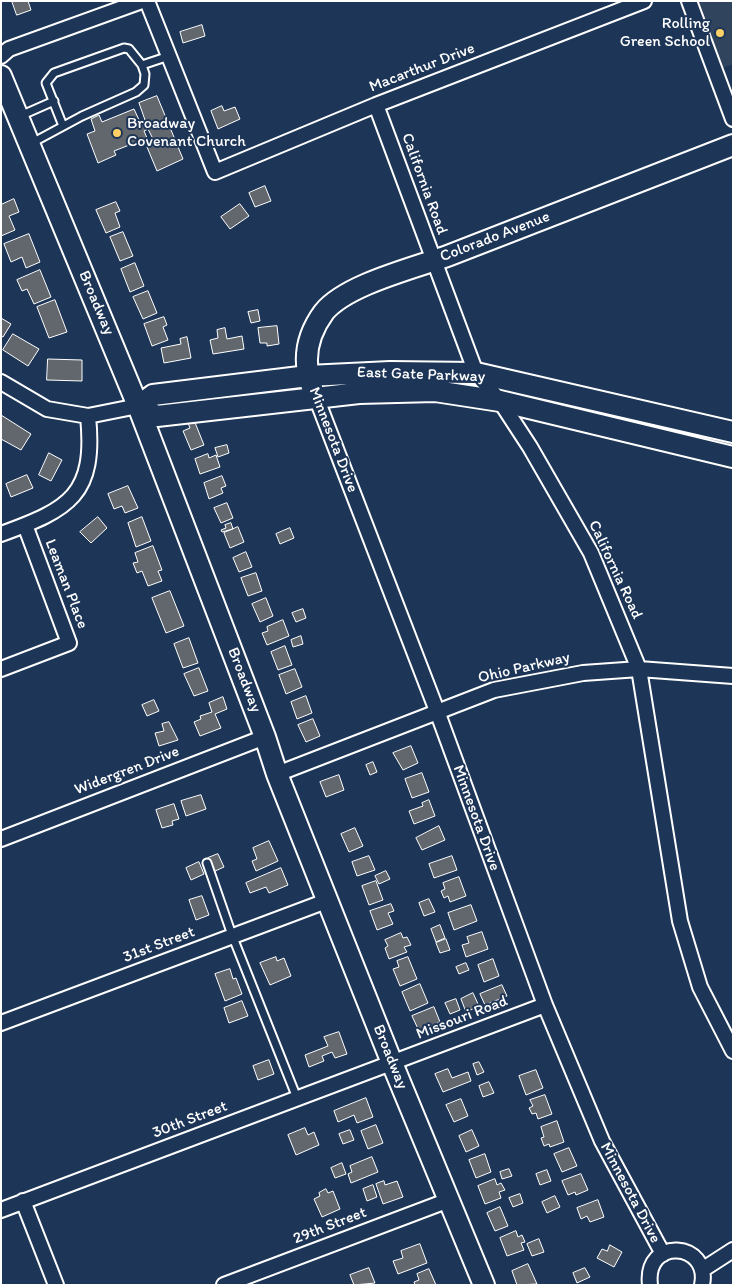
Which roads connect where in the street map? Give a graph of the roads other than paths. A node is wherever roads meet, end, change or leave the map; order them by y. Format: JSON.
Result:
{"nodes":[{"id":1,"x":142,"y":1,"type":"edge"},
{"id":2,"x":147,"y":1,"type":"edge"},
{"id":3,"x":644,"y":1,"type":"edge"},
{"id":4,"x":689,"y":1,"type":"edge"},
{"id":5,"x":1,"y":56,"type":"edge"},
{"id":6,"x":169,"y":56,"type":"junction"},
{"id":7,"x":142,"y":65,"type":"junction"},
{"id":8,"x":1,"y":76,"type":"edge"},
{"id":9,"x":54,"y":101,"type":"junction"},
{"id":10,"x":376,"y":104,"type":"junction"},
{"id":11,"x":18,"y":117,"type":"junction"},
{"id":12,"x":733,"y":118,"type":"edge"},
{"id":13,"x":63,"y":126,"type":"junction"},
{"id":14,"x":29,"y":144,"type":"junction"},
{"id":15,"x":733,"y":145,"type":"edge"},
{"id":16,"x":433,"y":261,"type":"junction"},
{"id":17,"x":476,"y":373,"type":"junction"},
{"id":18,"x":308,"y":376,"type":"junction"},
{"id":19,"x":1,"y":382,"type":"edge"},
{"id":20,"x":316,"y":397,"type":"junction"},
{"id":21,"x":500,"y":401,"type":"junction"},
{"id":22,"x":138,"y":406,"type":"junction"},
{"id":23,"x":88,"y":416,"type":"junction"},
{"id":24,"x":733,"y":432,"type":"edge"},
{"id":25,"x":731,"y":451,"type":"edge"},
{"id":26,"x":25,"y":526,"type":"junction"},
{"id":27,"x":1,"y":534,"type":"edge"},
{"id":28,"x":1,"y":669,"type":"edge"},
{"id":29,"x":639,"y":669,"type":"junction"},
{"id":30,"x":733,"y":676,"type":"edge"},
{"id":31,"x":437,"y":711,"type":"junction"},
{"id":32,"x":265,"y":737,"type":"junction"},
{"id":33,"x":277,"y":774,"type":"junction"},
{"id":34,"x":1,"y":839,"type":"edge"},
{"id":35,"x":207,"y":863,"type":"dead end"},
{"id":36,"x":328,"y":900,"type":"junction"},
{"id":37,"x":232,"y":936,"type":"junction"},
{"id":38,"x":545,"y":1005,"type":"junction"},
{"id":39,"x":1,"y":1023,"type":"edge"},
{"id":40,"x":733,"y":1050,"type":"edge"},
{"id":41,"x":392,"y":1063,"type":"junction"},
{"id":42,"x":298,"y":1098,"type":"junction"},
{"id":43,"x":449,"y":1200,"type":"junction"},
{"id":44,"x":23,"y":1201,"type":"junction"},
{"id":45,"x":1,"y":1210,"type":"edge"},
{"id":46,"x":733,"y":1250,"type":"edge"},
{"id":47,"x":662,"y":1254,"type":"junction"},
{"id":48,"x":702,"y":1270,"type":"junction"},
{"id":49,"x":647,"y":1284,"type":"edge"},
{"id":50,"x":56,"y":1285,"type":"edge"},
{"id":51,"x":224,"y":1285,"type":"edge"},
{"id":52,"x":484,"y":1285,"type":"edge"},
{"id":53,"x":702,"y":1285,"type":"edge"}],
"edges":[{"from":1,"to":5,"type":"street"},
{"from":2,"to":6,"type":"street"},
{"from":3,"to":10,"type":"street","name":"Macarthur Drive"},
{"from":4,"to":12,"type":"street"},
{"from":6,"to":7,"type":"lane"},
{"from":6,"to":10,"type":"street","name":"Macarthur Drive"},
{"from":7,"to":9,"type":"lane"},
{"from":7,"to":13,"type":"lane"},
{"from":8,"to":11,"type":"street","name":"Broadway"},
{"from":9,"to":11,"type":"lane"},
{"from":9,"to":13,"type":"lane"},
{"from":10,"to":16,"type":"street","name":"California Road"},
{"from":11,"to":14,"type":"street","name":"Broadway"},
{"from":13,"to":14,"type":"lane"},
{"from":14,"to":22,"type":"street","name":"Broadway"},
{"from":15,"to":16,"type":"street","name":"Colorado Avenue"},
{"from":16,"to":17,"type":"street","name":"California Road"},
{"from":16,"to":18,"type":"street","name":"Colorado Avenue"},
{"from":17,"to":18,"type":"street","name":"East Gate Parkway"},
{"from":17,"to":21,"type":"street","name":"California Road"},
{"from":17,"to":24,"type":"street","name":"East Gate Parkway"},
{"from":18,"to":20,"type":"street","name":"Minnesota Drive"},
{"from":18,"to":22,"type":"street","name":"East Gate Parkway"},
{"from":19,"to":23,"type":"street","name":"East Gate Parkway"},
{"from":20,"to":21,"type":"street","name":"East Gate Parkway"},
{"from":20,"to":22,"type":"street","name":"East Gate Parkway"},
{"from":20,"to":31,"type":"street","name":"Minnesota Drive"},
{"from":21,"to":25,"type":"street","name":"East Gate Parkway"},
{"from":21,"to":29,"type":"street","name":"California Road"},
{"from":22,"to":23,"type":"street","name":"East Gate Parkway"},
{"from":22,"to":32,"type":"street","name":"Broadway"},
{"from":23,"to":26,"type":"street"},
{"from":26,"to":27,"type":"street"},
{"from":26,"to":28,"type":"street","name":"Leaman Place"},
{"from":29,"to":30,"type":"street","name":"Ohio Parkway"},
{"from":29,"to":31,"type":"street","name":"Ohio Parkway"},
{"from":29,"to":40,"type":"street","name":"California Road"},
{"from":31,"to":33,"type":"street","name":"Ohio Parkway"},
{"from":31,"to":38,"type":"street","name":"Minnesota Drive"},
{"from":32,"to":33,"type":"street","name":"Broadway"},
{"from":32,"to":34,"type":"street","name":"Widergren Drive"},
{"from":33,"to":36,"type":"street","name":"Broadway"},
{"from":35,"to":37,"type":"lane"},
{"from":36,"to":37,"type":"street","name":"31st Street"},
{"from":36,"to":41,"type":"street","name":"Broadway"},
{"from":37,"to":39,"type":"street","name":"31st Street"},
{"from":37,"to":42,"type":"lane"},
{"from":38,"to":41,"type":"street","name":"Missouri Road"},
{"from":38,"to":47,"type":"street","name":"Minnesota Drive"},
{"from":41,"to":42,"type":"street","name":"30th Street"},
{"from":41,"to":43,"type":"street","name":"Broadway"},
{"from":42,"to":44,"type":"street","name":"30th Street"},
{"from":43,"to":51,"type":"street","name":"29th Street"},
{"from":43,"to":52,"type":"street","name":"Broadway"},
{"from":44,"to":45,"type":"street","name":"30th Street"},
{"from":44,"to":50,"type":"street"},
{"from":46,"to":48,"type":"street"},
{"from":47,"to":48,"type":"street"},
{"from":47,"to":49,"type":"street"},
{"from":48,"to":53,"type":"street"}]}
